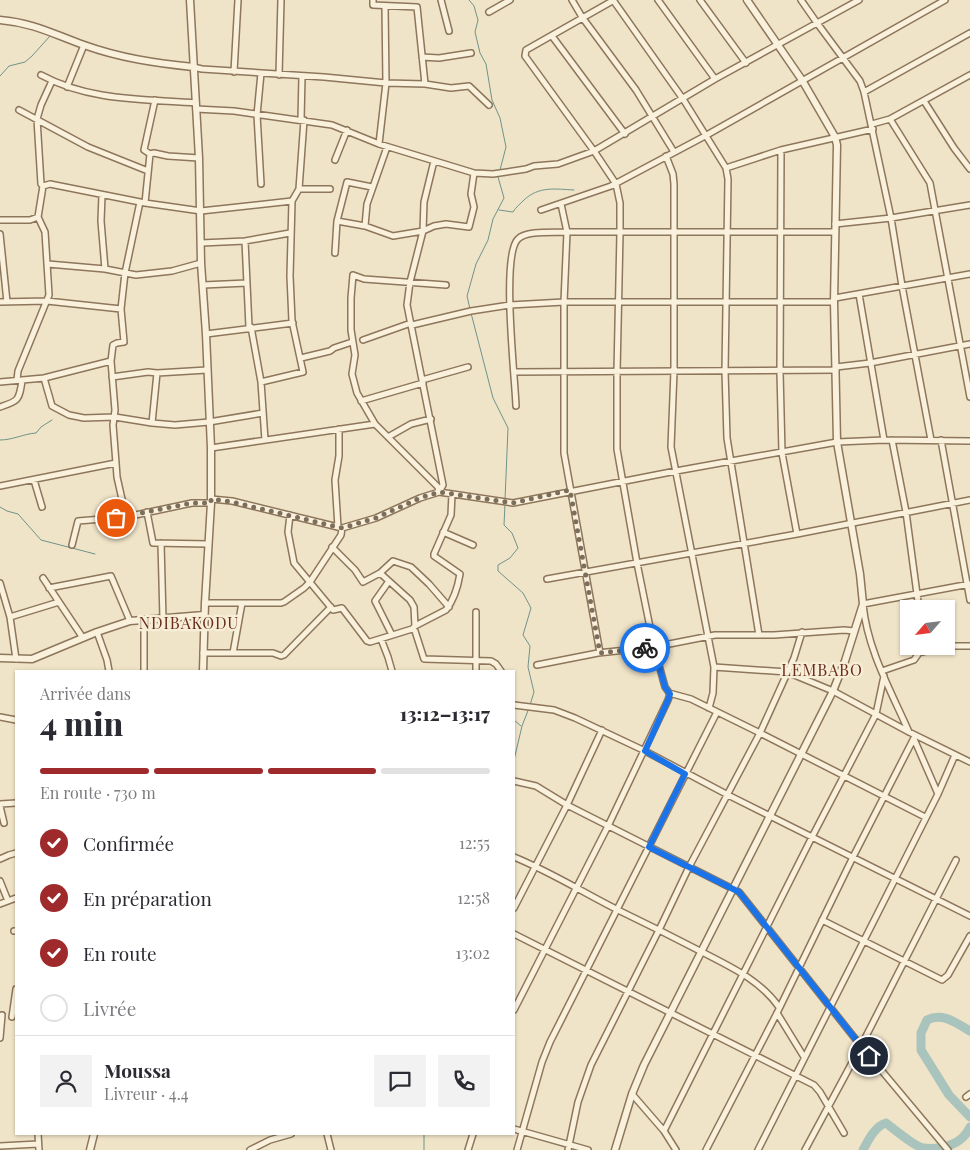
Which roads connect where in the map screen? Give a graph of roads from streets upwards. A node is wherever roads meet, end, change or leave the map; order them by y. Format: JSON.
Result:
{"nodes":[{"id":1,"x":190,"y":0,"type":"edge"},
{"id":2,"x":238,"y":0,"type":"edge"},
{"id":3,"x":281,"y":0,"type":"edge"},
{"id":4,"x":373,"y":0,"type":"edge"},
{"id":5,"x":441,"y":0,"type":"edge"},
{"id":6,"x":510,"y":0,"type":"edge"},
{"id":7,"x":572,"y":0,"type":"edge"},
{"id":8,"x":614,"y":0,"type":"edge"},
{"id":9,"x":658,"y":0,"type":"edge"},
{"id":10,"x":700,"y":0,"type":"edge"},
{"id":11,"x":747,"y":0,"type":"edge"},
{"id":12,"x":802,"y":0,"type":"edge"},
{"id":13,"x":858,"y":0,"type":"edge"},
{"id":14,"x":945,"y":0,"type":"edge"},
{"id":15,"x":385,"y":6,"type":"junction"},
{"id":16,"x":489,"y":12,"type":"dead end"},
{"id":17,"x":582,"y":17,"type":"junction"},
{"id":18,"x":0,"y":20,"type":"edge"},
{"id":19,"x":817,"y":24,"type":"junction"},
{"id":20,"x":449,"y":31,"type":"dead end"},
{"id":21,"x":970,"y":33,"type":"edge"},
{"id":22,"x":552,"y":36,"type":"junction"},
{"id":23,"x":84,"y":45,"type":"junction"},
{"id":24,"x":778,"y":46,"type":"junction"},
{"id":25,"x":470,"y":53,"type":"dead end"},
{"id":26,"x":422,"y":57,"type":"junction"},
{"id":27,"x":844,"y":58,"type":"junction"},
{"id":28,"x":746,"y":63,"type":"junction"},
{"id":29,"x":192,"y":67,"type":"junction"},
{"id":30,"x":234,"y":72,"type":"junction"},
{"id":31,"x":261,"y":73,"type":"junction"},
{"id":32,"x":279,"y":74,"type":"junction"},
{"id":33,"x":41,"y":75,"type":"dead end"},
{"id":34,"x":970,"y":75,"type":"edge"},
{"id":35,"x":302,"y":76,"type":"junction"},
{"id":36,"x":715,"y":79,"type":"junction"},
{"id":37,"x":802,"y":80,"type":"junction"},
{"id":38,"x":52,"y":81,"type":"junction"},
{"id":39,"x":386,"y":84,"type":"junction"},
{"id":40,"x":425,"y":84,"type":"junction"},
{"id":41,"x":67,"y":87,"type":"junction"},
{"id":42,"x":864,"y":92,"type":"junction"},
{"id":43,"x":683,"y":99,"type":"junction"},
{"id":44,"x":155,"y":100,"type":"junction"},
{"id":45,"x":924,"y":101,"type":"junction"},
{"id":46,"x":489,"y":105,"type":"dead end"},
{"id":47,"x":196,"y":106,"type":"junction"},
{"id":48,"x":19,"y":110,"type":"dead end"},
{"id":49,"x":257,"y":115,"type":"junction"},
{"id":50,"x":653,"y":117,"type":"junction"},
{"id":51,"x":37,"y":119,"type":"junction"},
{"id":52,"x":890,"y":119,"type":"junction"},
{"id":53,"x":302,"y":120,"type":"junction"},
{"id":54,"x":872,"y":126,"type":"junction"},
{"id":55,"x":347,"y":130,"type":"junction"},
{"id":56,"x":625,"y":134,"type":"junction"},
{"id":57,"x":705,"y":136,"type":"junction"},
{"id":58,"x":835,"y":137,"type":"junction"},
{"id":59,"x":379,"y":144,"type":"junction"},
{"id":60,"x":387,"y":147,"type":"junction"},
{"id":61,"x":781,"y":150,"type":"junction"},
{"id":62,"x":594,"y":151,"type":"junction"},
{"id":63,"x":674,"y":152,"type":"junction"},
{"id":64,"x":150,"y":154,"type":"junction"},
{"id":65,"x":666,"y":156,"type":"junction"},
{"id":66,"x":199,"y":158,"type":"junction"},
{"id":67,"x":334,"y":160,"type":"dead end"},
{"id":68,"x":434,"y":161,"type":"junction"},
{"id":69,"x":726,"y":168,"type":"junction"},
{"id":70,"x":970,"y":169,"type":"edge"},
{"id":71,"x":148,"y":171,"type":"junction"},
{"id":72,"x":474,"y":172,"type":"junction"},
{"id":73,"x":261,"y":184,"type":"dead end"},
{"id":74,"x":616,"y":184,"type":"junction"},
{"id":75,"x":43,"y":186,"type":"junction"},
{"id":76,"x":372,"y":187,"type":"junction"},
{"id":77,"x":299,"y":189,"type":"junction"},
{"id":78,"x":330,"y":189,"type":"dead end"},
{"id":79,"x":102,"y":195,"type":"junction"},
{"id":80,"x":292,"y":202,"type":"junction"},
{"id":81,"x":142,"y":203,"type":"junction"},
{"id":82,"x":561,"y":204,"type":"junction"},
{"id":83,"x":970,"y":206,"type":"edge"},
{"id":84,"x":541,"y":210,"type":"dead end"},
{"id":85,"x":201,"y":211,"type":"junction"},
{"id":86,"x":936,"y":211,"type":"junction"},
{"id":87,"x":38,"y":217,"type":"junction"},
{"id":88,"x":891,"y":218,"type":"junction"},
{"id":89,"x":0,"y":220,"type":"edge"},
{"id":90,"x":337,"y":221,"type":"junction"},
{"id":91,"x":835,"y":224,"type":"junction"},
{"id":92,"x":365,"y":226,"type":"junction"},
{"id":93,"x":423,"y":231,"type":"junction"},
{"id":94,"x":567,"y":232,"type":"junction"},
{"id":95,"x":835,"y":232,"type":"junction"},
{"id":96,"x":290,"y":233,"type":"junction"},
{"id":97,"x":620,"y":233,"type":"junction"},
{"id":98,"x":673,"y":233,"type":"junction"},
{"id":99,"x":727,"y":233,"type":"junction"},
{"id":100,"x":0,"y":234,"type":"edge"},
{"id":101,"x":781,"y":234,"type":"junction"},
{"id":102,"x":245,"y":240,"type":"junction"},
{"id":103,"x":201,"y":243,"type":"junction"},
{"id":104,"x":335,"y":253,"type":"dead end"},
{"id":105,"x":201,"y":263,"type":"junction"},
{"id":106,"x":48,"y":264,"type":"junction"},
{"id":107,"x":105,"y":269,"type":"junction"},
{"id":108,"x":125,"y":273,"type":"junction"},
{"id":109,"x":970,"y":274,"type":"edge"},
{"id":110,"x":948,"y":278,"type":"junction"},
{"id":111,"x":410,"y":282,"type":"junction"},
{"id":112,"x":247,"y":283,"type":"junction"},
{"id":113,"x":203,"y":285,"type":"junction"},
{"id":114,"x":446,"y":285,"type":"dead end"},
{"id":115,"x":902,"y":286,"type":"junction"},
{"id":116,"x":859,"y":294,"type":"junction"},
{"id":117,"x":835,"y":300,"type":"junction"},
{"id":118,"x":47,"y":301,"type":"junction"},
{"id":119,"x":0,"y":302,"type":"edge"},
{"id":120,"x":7,"y":302,"type":"junction"},
{"id":121,"x":564,"y":302,"type":"junction"},
{"id":122,"x":618,"y":302,"type":"junction"},
{"id":123,"x":672,"y":302,"type":"junction"},
{"id":124,"x":726,"y":303,"type":"junction"},
{"id":125,"x":781,"y":303,"type":"junction"},
{"id":126,"x":510,"y":305,"type":"junction"},
{"id":127,"x":121,"y":309,"type":"junction"},
{"id":128,"x":293,"y":323,"type":"junction"},
{"id":129,"x":412,"y":324,"type":"junction"},
{"id":130,"x":250,"y":327,"type":"junction"},
{"id":131,"x":206,"y":334,"type":"junction"},
{"id":132,"x":363,"y":340,"type":"dead end"},
{"id":133,"x":352,"y":342,"type":"junction"},
{"id":134,"x":970,"y":344,"type":"edge"},
{"id":135,"x":960,"y":346,"type":"junction"},
{"id":136,"x":915,"y":354,"type":"junction"},
{"id":137,"x":301,"y":358,"type":"junction"},
{"id":138,"x":111,"y":361,"type":"junction"},
{"id":139,"x":870,"y":363,"type":"junction"},
{"id":140,"x":468,"y":367,"type":"dead end"},
{"id":141,"x":836,"y":368,"type":"junction"},
{"id":142,"x":207,"y":370,"type":"junction"},
{"id":143,"x":564,"y":371,"type":"junction"},
{"id":144,"x":674,"y":371,"type":"junction"},
{"id":145,"x":725,"y":371,"type":"junction"},
{"id":146,"x":514,"y":372,"type":"junction"},
{"id":147,"x":617,"y":372,"type":"junction"},
{"id":148,"x":780,"y":372,"type":"junction"},
{"id":149,"x":157,"y":373,"type":"junction"},
{"id":150,"x":112,"y":377,"type":"junction"},
{"id":151,"x":44,"y":378,"type":"junction"},
{"id":152,"x":20,"y":380,"type":"junction"},
{"id":153,"x":422,"y":381,"type":"junction"},
{"id":154,"x":0,"y":382,"type":"edge"},
{"id":155,"x":261,"y":382,"type":"junction"},
{"id":156,"x":970,"y":397,"type":"edge"},
{"id":157,"x":361,"y":401,"type":"junction"},
{"id":158,"x":516,"y":406,"type":"dead end"},
{"id":159,"x":0,"y":407,"type":"edge"},
{"id":160,"x":263,"y":413,"type":"junction"},
{"id":161,"x":115,"y":417,"type":"junction"},
{"id":162,"x":431,"y":419,"type":"junction"},
{"id":163,"x":209,"y":422,"type":"junction"},
{"id":164,"x":152,"y":423,"type":"junction"},
{"id":165,"x":375,"y":424,"type":"junction"},
{"id":166,"x":339,"y":429,"type":"junction"},
{"id":167,"x":388,"y":437,"type":"junction"},
{"id":168,"x":265,"y":440,"type":"junction"},
{"id":169,"x":884,"y":440,"type":"junction"},
{"id":170,"x":892,"y":440,"type":"junction"},
{"id":171,"x":931,"y":440,"type":"junction"},
{"id":172,"x":941,"y":440,"type":"junction"},
{"id":173,"x":970,"y":441,"type":"edge"},
{"id":174,"x":837,"y":442,"type":"junction"},
{"id":175,"x":211,"y":448,"type":"junction"},
{"id":176,"x":782,"y":453,"type":"junction"},
{"id":177,"x":730,"y":461,"type":"junction"},
{"id":178,"x":116,"y":463,"type":"junction"},
{"id":179,"x":676,"y":471,"type":"junction"},
{"id":180,"x":34,"y":480,"type":"junction"},
{"id":181,"x":622,"y":481,"type":"junction"},
{"id":182,"x":0,"y":486,"type":"edge"},
{"id":183,"x":570,"y":490,"type":"junction"},
{"id":184,"x":439,"y":492,"type":"junction"},
{"id":185,"x":452,"y":494,"type":"junction"},
{"id":186,"x":970,"y":500,"type":"edge"},
{"id":187,"x":211,"y":501,"type":"junction"},
{"id":188,"x":952,"y":504,"type":"junction"},
{"id":189,"x":42,"y":507,"type":"dead end"},
{"id":190,"x":147,"y":512,"type":"junction"},
{"id":191,"x":906,"y":512,"type":"junction"},
{"id":192,"x":290,"y":515,"type":"junction"},
{"id":193,"x":126,"y":516,"type":"junction"},
{"id":194,"x":851,"y":522,"type":"junction"},
{"id":195,"x":340,"y":527,"type":"junction"},
{"id":196,"x":443,"y":532,"type":"junction"},
{"id":197,"x":797,"y":534,"type":"junction"},
{"id":198,"x":161,"y":543,"type":"junction"},
{"id":199,"x":743,"y":543,"type":"junction"},
{"id":200,"x":208,"y":544,"type":"junction"},
{"id":201,"x":72,"y":545,"type":"dead end"},
{"id":202,"x":473,"y":545,"type":"dead end"},
{"id":203,"x":332,"y":547,"type":"junction"},
{"id":204,"x":692,"y":552,"type":"junction"},
{"id":205,"x":637,"y":563,"type":"junction"},
{"id":206,"x":380,"y":572,"type":"junction"},
{"id":207,"x":585,"y":572,"type":"junction"},
{"id":208,"x":43,"y":578,"type":"dead end"},
{"id":209,"x":547,"y":579,"type":"dead end"},
{"id":210,"x":389,"y":581,"type":"junction"},
{"id":211,"x":310,"y":582,"type":"junction"},
{"id":212,"x":0,"y":583,"type":"edge"},
{"id":213,"x":969,"y":584,"type":"edge"},
{"id":214,"x":49,"y":588,"type":"junction"},
{"id":215,"x":918,"y":594,"type":"junction"},
{"id":216,"x":918,"y":600,"type":"edge"},
{"id":217,"x":970,"y":600,"type":"edge"},
{"id":218,"x":59,"y":602,"type":"junction"},
{"id":219,"x":205,"y":603,"type":"junction"},
{"id":220,"x":242,"y":603,"type":"junction"},
{"id":221,"x":863,"y":604,"type":"junction"},
{"id":222,"x":331,"y":607,"type":"junction"},
{"id":223,"x":449,"y":607,"type":"junction"},
{"id":224,"x":476,"y":612,"type":"dead end"},
{"id":225,"x":204,"y":615,"type":"junction"},
{"id":226,"x":10,"y":617,"type":"junction"},
{"id":227,"x":163,"y":619,"type":"junction"},
{"id":228,"x":144,"y":620,"type":"junction"},
{"id":229,"x":130,"y":621,"type":"junction"},
{"id":230,"x":414,"y":627,"type":"junction"},
{"id":231,"x":854,"y":631,"type":"junction"},
{"id":232,"x":97,"y":632,"type":"junction"},
{"id":233,"x":802,"y":632,"type":"junction"},
{"id":234,"x":392,"y":635,"type":"junction"},
{"id":235,"x":759,"y":635,"type":"junction"},
{"id":236,"x":707,"y":636,"type":"junction"},
{"id":237,"x":83,"y":638,"type":"junction"},
{"id":238,"x":381,"y":639,"type":"junction"},
{"id":239,"x":955,"y":646,"type":"edge"},
{"id":240,"x":970,"y":646,"type":"edge"},
{"id":241,"x":654,"y":647,"type":"junction"},
{"id":242,"x":203,"y":653,"type":"junction"},
{"id":243,"x":233,"y":653,"type":"junction"},
{"id":244,"x":600,"y":653,"type":"junction"},
{"id":245,"x":918,"y":655,"type":"edge"},
{"id":246,"x":0,"y":658,"type":"edge"},
{"id":247,"x":16,"y":659,"type":"junction"},
{"id":248,"x":477,"y":661,"type":"junction"},
{"id":249,"x":537,"y":665,"type":"dead end"},
{"id":250,"x":714,"y":667,"type":"junction"},
{"id":251,"x":109,"y":670,"type":"edge"},
{"id":252,"x":144,"y":670,"type":"edge"},
{"id":253,"x":203,"y":670,"type":"edge"},
{"id":254,"x":392,"y":670,"type":"edge"},
{"id":255,"x":476,"y":670,"type":"edge"},
{"id":256,"x":500,"y":670,"type":"edge"},
{"id":257,"x":787,"y":672,"type":"junction"},
{"id":258,"x":883,"y":674,"type":"junction"},
{"id":259,"x":833,"y":691,"type":"junction"},
{"id":260,"x":669,"y":692,"type":"junction"},
{"id":261,"x":515,"y":705,"type":"edge"},
{"id":262,"x":709,"y":708,"type":"junction"},
{"id":263,"x":717,"y":712,"type":"junction"},
{"id":264,"x":876,"y":714,"type":"junction"},
{"id":265,"x":0,"y":716,"type":"edge"},
{"id":266,"x":15,"y":720,"type":"edge"},
{"id":267,"x":602,"y":730,"type":"junction"},
{"id":268,"x":760,"y":732,"type":"junction"},
{"id":269,"x":909,"y":732,"type":"junction"},
{"id":270,"x":915,"y":737,"type":"junction"},
{"id":271,"x":645,"y":751,"type":"junction"},
{"id":272,"x":800,"y":754,"type":"junction"},
{"id":273,"x":955,"y":755,"type":"junction"},
{"id":274,"x":970,"y":762,"type":"edge"},
{"id":275,"x":685,"y":774,"type":"junction"},
{"id":276,"x":844,"y":775,"type":"junction"},
{"id":277,"x":515,"y":781,"type":"edge"},
{"id":278,"x":938,"y":794,"type":"junction"},
{"id":279,"x":728,"y":795,"type":"junction"},
{"id":280,"x":884,"y":796,"type":"junction"},
{"id":281,"x":15,"y":803,"type":"edge"},
{"id":282,"x":0,"y":805,"type":"edge"},
{"id":283,"x":567,"y":805,"type":"junction"},
{"id":284,"x":770,"y":816,"type":"junction"},
{"id":285,"x":925,"y":817,"type":"junction"},
{"id":286,"x":4,"y":824,"type":"dead end"},
{"id":287,"x":608,"y":826,"type":"junction"},
{"id":288,"x":812,"y":837,"type":"junction"},
{"id":289,"x":649,"y":847,"type":"junction"},
{"id":290,"x":15,"y":853,"type":"edge"},
{"id":291,"x":515,"y":857,"type":"edge"},
{"id":292,"x":853,"y":857,"type":"junction"},
{"id":293,"x":0,"y":859,"type":"edge"},
{"id":294,"x":956,"y":860,"type":"dead end"},
{"id":295,"x":536,"y":866,"type":"junction"},
{"id":296,"x":689,"y":867,"type":"junction"},
{"id":297,"x":894,"y":878,"type":"junction"},
{"id":298,"x":0,"y":882,"type":"edge"},
{"id":299,"x":576,"y":886,"type":"junction"},
{"id":300,"x":733,"y":889,"type":"junction"},
{"id":301,"x":15,"y":898,"type":"edge"},
{"id":302,"x":937,"y":898,"type":"junction"},
{"id":303,"x":8,"y":901,"type":"junction"},
{"id":304,"x":0,"y":904,"type":"edge"},
{"id":305,"x":515,"y":906,"type":"edge"},
{"id":306,"x":618,"y":910,"type":"junction"},
{"id":307,"x":970,"y":916,"type":"edge"},
{"id":308,"x":822,"y":920,"type":"junction"},
{"id":309,"x":766,"y":928,"type":"junction"},
{"id":310,"x":659,"y":930,"type":"junction"},
{"id":311,"x":515,"y":935,"type":"edge"},
{"id":312,"x":970,"y":936,"type":"edge"},
{"id":313,"x":864,"y":941,"type":"junction"},
{"id":314,"x":545,"y":950,"type":"junction"},
{"id":315,"x":700,"y":951,"type":"junction"},
{"id":316,"x":904,"y":961,"type":"junction"},
{"id":317,"x":799,"y":967,"type":"junction"},
{"id":318,"x":586,"y":971,"type":"junction"},
{"id":319,"x":743,"y":973,"type":"junction"},
{"id":320,"x":627,"y":992,"type":"junction"},
{"id":321,"x":15,"y":1003,"type":"edge"},
{"id":322,"x":779,"y":1007,"type":"junction"},
{"id":323,"x":830,"y":1007,"type":"junction"},
{"id":324,"x":515,"y":1008,"type":"edge"},
{"id":325,"x":670,"y":1012,"type":"junction"},
{"id":326,"x":777,"y":1013,"type":"junction"},
{"id":327,"x":1,"y":1015,"type":"edge"},
{"id":328,"x":14,"y":1017,"type":"edge"},
{"id":329,"x":713,"y":1033,"type":"junction"},
{"id":330,"x":0,"y":1038,"type":"edge"},
{"id":331,"x":861,"y":1046,"type":"junction"},
{"id":332,"x":754,"y":1054,"type":"junction"},
{"id":333,"x":804,"y":1057,"type":"junction"},
{"id":334,"x":796,"y":1075,"type":"junction"},
{"id":335,"x":632,"y":1094,"type":"junction"},
{"id":336,"x":829,"y":1108,"type":"junction"},
{"id":337,"x":515,"y":1129,"type":"edge"},
{"id":338,"x":522,"y":1131,"type":"junction"},
{"id":339,"x":664,"y":1131,"type":"junction"},
{"id":340,"x":844,"y":1133,"type":"dead end"},
{"id":341,"x":38,"y":1135,"type":"edge"},
{"id":342,"x":94,"y":1135,"type":"edge"},
{"id":343,"x":288,"y":1135,"type":"edge"},
{"id":344,"x":328,"y":1135,"type":"edge"},
{"id":345,"x":473,"y":1135,"type":"edge"},
{"id":346,"x":38,"y":1144,"type":"junction"},
{"id":347,"x":0,"y":1146,"type":"edge"},
{"id":348,"x":569,"y":1147,"type":"edge"},
{"id":349,"x":947,"y":1148,"type":"edge"},
{"id":350,"x":38,"y":1150,"type":"edge"},
{"id":351,"x":90,"y":1150,"type":"edge"},
{"id":352,"x":250,"y":1150,"type":"edge"},
{"id":353,"x":331,"y":1150,"type":"edge"},
{"id":354,"x":468,"y":1150,"type":"edge"},
{"id":355,"x":516,"y":1150,"type":"edge"},
{"id":356,"x":588,"y":1150,"type":"edge"},
{"id":357,"x":615,"y":1150,"type":"edge"},
{"id":358,"x":676,"y":1150,"type":"edge"},
{"id":359,"x":706,"y":1150,"type":"edge"},
{"id":360,"x":758,"y":1150,"type":"edge"},
{"id":361,"x":805,"y":1150,"type":"edge"}],
"edges":[{"from":1,"to":29,"type":"street"},
{"from":2,"to":30,"type":"street"},
{"from":3,"to":32,"type":"street"},
{"from":4,"to":15,"type":"street"},
{"from":5,"to":20,"type":"street"},
{"from":6,"to":16,"type":"street"},
{"from":7,"to":17,"type":"street"},
{"from":8,"to":17,"type":"street"},
{"from":8,"to":43,"type":"street"},
{"from":9,"to":36,"type":"street"},
{"from":10,"to":28,"type":"street"},
{"from":11,"to":24,"type":"street"},
{"from":12,"to":19,"type":"street"},
{"from":13,"to":19,"type":"street"},
{"from":14,"to":27,"type":"street"},
{"from":15,"to":26,"type":"street"},
{"from":15,"to":39,"type":"street"},
{"from":17,"to":22,"type":"street"},
{"from":17,"to":50,"type":"street"},
{"from":18,"to":23,"type":"street"},
{"from":19,"to":24,"type":"street"},
{"from":19,"to":27,"type":"street"},
{"from":21,"to":42,"type":"street"},
{"from":22,"to":56,"type":"street"},
{"from":22,"to":62,"type":"street"},
{"from":23,"to":29,"type":"street"},
{"from":23,"to":41,"type":"street"},
{"from":24,"to":28,"type":"street"},
{"from":24,"to":37,"type":"street"},
{"from":25,"to":26,"type":"street"},
{"from":26,"to":40,"type":"street"},
{"from":27,"to":37,"type":"street"},
{"from":27,"to":42,"type":"street"},
{"from":28,"to":36,"type":"street"},
{"from":29,"to":30,"type":"street"},
{"from":29,"to":47,"type":"street"},
{"from":30,"to":31,"type":"street"},
{"from":31,"to":32,"type":"street"},
{"from":31,"to":49,"type":"street"},
{"from":32,"to":35,"type":"street"},
{"from":33,"to":38,"type":"street"},
{"from":34,"to":45,"type":"street"},
{"from":35,"to":39,"type":"street"},
{"from":35,"to":53,"type":"street"},
{"from":36,"to":43,"type":"street"},
{"from":37,"to":57,"type":"street"},
{"from":37,"to":58,"type":"street"},
{"from":38,"to":41,"type":"street"},
{"from":38,"to":51,"type":"street"},
{"from":39,"to":40,"type":"street"},
{"from":39,"to":59,"type":"street"},
{"from":40,"to":46,"type":"street"},
{"from":41,"to":44,"type":"street"},
{"from":42,"to":54,"type":"street"},
{"from":43,"to":50,"type":"street"},
{"from":43,"to":57,"type":"street"},
{"from":44,"to":47,"type":"street"},
{"from":44,"to":64,"type":"street"},
{"from":45,"to":52,"type":"street"},
{"from":45,"to":70,"type":"street"},
{"from":47,"to":49,"type":"street"},
{"from":47,"to":66,"type":"street"},
{"from":48,"to":51,"type":"street"},
{"from":49,"to":53,"type":"street"},
{"from":49,"to":73,"type":"street"},
{"from":50,"to":56,"type":"street"},
{"from":50,"to":63,"type":"street"},
{"from":51,"to":71,"type":"street"},
{"from":51,"to":75,"type":"street"},
{"from":52,"to":54,"type":"street"},
{"from":52,"to":86,"type":"street"},
{"from":53,"to":55,"type":"street"},
{"from":53,"to":77,"type":"street"},
{"from":54,"to":58,"type":"street"},
{"from":54,"to":88,"type":"street"},
{"from":55,"to":59,"type":"street"},
{"from":55,"to":67,"type":"street"},
{"from":56,"to":62,"type":"street"},
{"from":57,"to":63,"type":"street"},
{"from":57,"to":69,"type":"street"},
{"from":58,"to":61,"type":"street"},
{"from":58,"to":91,"type":"street"},
{"from":59,"to":60,"type":"street"},
{"from":60,"to":68,"type":"street"},
{"from":60,"to":76,"type":"street"},
{"from":61,"to":69,"type":"street"},
{"from":61,"to":101,"type":"street"},
{"from":62,"to":72,"type":"street"},
{"from":62,"to":74,"type":"street"},
{"from":63,"to":65,"type":"street"},
{"from":64,"to":66,"type":"street"},
{"from":64,"to":71,"type":"street"},
{"from":65,"to":74,"type":"street"},
{"from":65,"to":98,"type":"street"},
{"from":66,"to":85,"type":"street"},
{"from":68,"to":72,"type":"street"},
{"from":68,"to":93,"type":"street"},
{"from":69,"to":99,"type":"street"},
{"from":71,"to":81,"type":"street"},
{"from":72,"to":93,"type":"street"},
{"from":74,"to":82,"type":"street"},
{"from":74,"to":97,"type":"street"},
{"from":75,"to":79,"type":"street"},
{"from":75,"to":87,"type":"street"},
{"from":76,"to":90,"type":"street"},
{"from":76,"to":92,"type":"street"},
{"from":77,"to":78,"type":"street"},
{"from":77,"to":80,"type":"street"},
{"from":79,"to":81,"type":"street"},
{"from":79,"to":107,"type":"street"},
{"from":80,"to":85,"type":"street"},
{"from":80,"to":96,"type":"street"},
{"from":81,"to":85,"type":"street"},
{"from":81,"to":108,"type":"street"},
{"from":82,"to":84,"type":"street"},
{"from":82,"to":94,"type":"street"},
{"from":83,"to":86,"type":"street"},
{"from":85,"to":103,"type":"street"},
{"from":86,"to":88,"type":"street"},
{"from":86,"to":110,"type":"street"},
{"from":87,"to":89,"type":"street"},
{"from":87,"to":106,"type":"street"},
{"from":88,"to":91,"type":"street"},
{"from":88,"to":115,"type":"street"},
{"from":90,"to":92,"type":"street"},
{"from":90,"to":104,"type":"street"},
{"from":91,"to":95,"type":"street"},
{"from":92,"to":93,"type":"street"},
{"from":93,"to":111,"type":"street"},
{"from":94,"to":97,"type":"street"},
{"from":94,"to":121,"type":"street"},
{"from":94,"to":126,"type":"street"},
{"from":95,"to":101,"type":"street"},
{"from":95,"to":117,"type":"street"},
{"from":96,"to":102,"type":"street"},
{"from":96,"to":128,"type":"street"},
{"from":97,"to":98,"type":"street"},
{"from":97,"to":122,"type":"street"},
{"from":98,"to":99,"type":"street"},
{"from":98,"to":123,"type":"street"},
{"from":99,"to":101,"type":"street"},
{"from":99,"to":124,"type":"street"},
{"from":100,"to":120,"type":"street"},
{"from":101,"to":125,"type":"street"},
{"from":102,"to":103,"type":"street"},
{"from":102,"to":112,"type":"street"},
{"from":103,"to":105,"type":"street"},
{"from":105,"to":108,"type":"street"},
{"from":105,"to":113,"type":"street"},
{"from":106,"to":107,"type":"street"},
{"from":106,"to":118,"type":"street"},
{"from":107,"to":108,"type":"street"},
{"from":108,"to":127,"type":"street"},
{"from":109,"to":110,"type":"street"},
{"from":110,"to":115,"type":"street"},
{"from":110,"to":135,"type":"street"},
{"from":111,"to":114,"type":"street"},
{"from":111,"to":129,"type":"street"},
{"from":111,"to":133,"type":"street"},
{"from":112,"to":113,"type":"street"},
{"from":112,"to":130,"type":"street"},
{"from":113,"to":131,"type":"street"},
{"from":115,"to":116,"type":"street"},
{"from":115,"to":136,"type":"street"},
{"from":116,"to":117,"type":"street"},
{"from":116,"to":139,"type":"street"},
{"from":117,"to":125,"type":"street"},
{"from":117,"to":141,"type":"street"},
{"from":118,"to":120,"type":"street"},
{"from":118,"to":127,"type":"street"},
{"from":118,"to":152,"type":"street"},
{"from":119,"to":120,"type":"street"},
{"from":121,"to":122,"type":"street"},
{"from":121,"to":126,"type":"street"},
{"from":121,"to":143,"type":"street"},
{"from":122,"to":123,"type":"street"},
{"from":122,"to":147,"type":"street"},
{"from":123,"to":124,"type":"street"},
{"from":123,"to":144,"type":"street"},
{"from":124,"to":125,"type":"street"},
{"from":124,"to":145,"type":"street"},
{"from":125,"to":148,"type":"street"},
{"from":126,"to":129,"type":"street"},
{"from":126,"to":146,"type":"street"},
{"from":127,"to":138,"type":"street"},
{"from":128,"to":130,"type":"street"},
{"from":128,"to":137,"type":"street"},
{"from":129,"to":132,"type":"street"},
{"from":129,"to":153,"type":"street"},
{"from":130,"to":131,"type":"street"},
{"from":130,"to":155,"type":"street"},
{"from":131,"to":142,"type":"street"},
{"from":133,"to":137,"type":"street"},
{"from":133,"to":157,"type":"street"},
{"from":134,"to":135,"type":"street"},
{"from":135,"to":136,"type":"street"},
{"from":135,"to":156,"type":"street"},
{"from":136,"to":139,"type":"street"},
{"from":136,"to":171,"type":"street"},
{"from":137,"to":155,"type":"street"},
{"from":138,"to":150,"type":"street"},
{"from":138,"to":151,"type":"street"},
{"from":139,"to":141,"type":"street"},
{"from":139,"to":169,"type":"street"},
{"from":140,"to":153,"type":"street"},
{"from":141,"to":148,"type":"street"},
{"from":141,"to":174,"type":"street"},
{"from":142,"to":149,"type":"street"},
{"from":142,"to":163,"type":"street"},
{"from":143,"to":146,"type":"street"},
{"from":143,"to":147,"type":"street"},
{"from":143,"to":183,"type":"street"},
{"from":144,"to":145,"type":"street"},
{"from":144,"to":147,"type":"street"},
{"from":144,"to":179,"type":"street"},
{"from":145,"to":148,"type":"street"},
{"from":145,"to":177,"type":"street"},
{"from":146,"to":158,"type":"street"},
{"from":147,"to":181,"type":"street"},
{"from":148,"to":176,"type":"street"},
{"from":149,"to":150,"type":"street"},
{"from":149,"to":164,"type":"street"},
{"from":150,"to":161,"type":"street"},
{"from":151,"to":152,"type":"street"},
{"from":151,"to":161,"type":"street"},
{"from":152,"to":154,"type":"street"},
{"from":152,"to":159,"type":"street"},
{"from":153,"to":157,"type":"street"},
{"from":153,"to":162,"type":"street"},
{"from":155,"to":160,"type":"street"},
{"from":157,"to":165,"type":"street"},
{"from":160,"to":163,"type":"street"},
{"from":160,"to":168,"type":"street"},
{"from":161,"to":164,"type":"street"},
{"from":161,"to":178,"type":"street"},
{"from":162,"to":167,"type":"street"},
{"from":162,"to":184,"type":"street"},
{"from":163,"to":164,"type":"street"},
{"from":163,"to":175,"type":"street"},
{"from":165,"to":166,"type":"street"},
{"from":165,"to":167,"type":"street"},
{"from":166,"to":168,"type":"street"},
{"from":166,"to":195,"type":"street"},
{"from":167,"to":184,"type":"street"},
{"from":168,"to":175,"type":"street"},
{"from":169,"to":170,"type":"street"},
{"from":169,"to":174,"type":"street"},
{"from":170,"to":171,"type":"street"},
{"from":170,"to":191,"type":"street"},
{"from":171,"to":172,"type":"street"},
{"from":172,"to":173,"type":"street"},
{"from":172,"to":188,"type":"street"},
{"from":174,"to":176,"type":"street"},
{"from":174,"to":194,"type":"street"},
{"from":175,"to":187,"type":"street"},
{"from":176,"to":177,"type":"street"},
{"from":176,"to":197,"type":"street"},
{"from":177,"to":179,"type":"street"},
{"from":177,"to":199,"type":"street"},
{"from":178,"to":180,"type":"street"},
{"from":178,"to":193,"type":"street"},
{"from":179,"to":181,"type":"street"},
{"from":179,"to":204,"type":"street"},
{"from":180,"to":182,"type":"street"},
{"from":180,"to":189,"type":"street"},
{"from":181,"to":183,"type":"street"},
{"from":181,"to":205,"type":"street"},
{"from":183,"to":185,"type":"street"},
{"from":183,"to":207,"type":"street"},
{"from":184,"to":185,"type":"street"},
{"from":184,"to":195,"type":"street"},
{"from":185,"to":196,"type":"street"},
{"from":186,"to":188,"type":"street"},
{"from":187,"to":190,"type":"street"},
{"from":187,"to":192,"type":"street"},
{"from":187,"to":200,"type":"street"},
{"from":188,"to":191,"type":"street"},
{"from":188,"to":213,"type":"street"},
{"from":190,"to":193,"type":"street"},
{"from":190,"to":198,"type":"street"},
{"from":191,"to":194,"type":"street"},
{"from":191,"to":215,"type":"street"},
{"from":192,"to":195,"type":"street"},
{"from":192,"to":211,"type":"street"},
{"from":193,"to":201,"type":"street"},
{"from":194,"to":197,"type":"street"},
{"from":194,"to":221,"type":"street"},
{"from":195,"to":203,"type":"street"},
{"from":196,"to":202,"type":"street"},
{"from":196,"to":223,"type":"street"},
{"from":197,"to":199,"type":"street"},
{"from":198,"to":200,"type":"street"},
{"from":198,"to":227,"type":"street"},
{"from":199,"to":204,"type":"street"},
{"from":199,"to":235,"type":"street"},
{"from":200,"to":219,"type":"street"},
{"from":203,"to":206,"type":"street"},
{"from":203,"to":211,"type":"street"},
{"from":204,"to":205,"type":"street"},
{"from":204,"to":236,"type":"street"},
{"from":205,"to":207,"type":"street"},
{"from":205,"to":241,"type":"street"},
{"from":206,"to":210,"type":"street"},
{"from":206,"to":223,"type":"street"},
{"from":207,"to":209,"type":"street"},
{"from":207,"to":244,"type":"street"},
{"from":208,"to":214,"type":"street"},
{"from":210,"to":230,"type":"street"},
{"from":210,"to":234,"type":"street"},
{"from":211,"to":220,"type":"street"},
{"from":211,"to":222,"type":"street"},
{"from":212,"to":226,"type":"street"},
{"from":213,"to":215,"type":"street"},
{"from":213,"to":217,"type":"street"},
{"from":214,"to":218,"type":"street"},
{"from":214,"to":229,"type":"street"},
{"from":215,"to":216,"type":"street"},
{"from":215,"to":221,"type":"street"},
{"from":218,"to":226,"type":"street"},
{"from":218,"to":237,"type":"street"},
{"from":219,"to":220,"type":"street"},
{"from":219,"to":225,"type":"street"},
{"from":220,"to":243,"type":"street"},
{"from":221,"to":231,"type":"street"},
{"from":221,"to":258,"type":"street"},
{"from":222,"to":238,"type":"street"},
{"from":222,"to":243,"type":"street"},
{"from":223,"to":230,"type":"street"},
{"from":224,"to":248,"type":"street"},
{"from":225,"to":227,"type":"street"},
{"from":225,"to":242,"type":"street"},
{"from":226,"to":247,"type":"street"},
{"from":227,"to":228,"type":"street"},
{"from":228,"to":229,"type":"street"},
{"from":228,"to":252,"type":"street"},
{"from":229,"to":232,"type":"street"},
{"from":230,"to":234,"type":"street"},
{"from":230,"to":248,"type":"street"},
{"from":231,"to":233,"type":"street"},
{"from":231,"to":259,"type":"street"},
{"from":232,"to":237,"type":"street"},
{"from":232,"to":251,"type":"street"},
{"from":233,"to":235,"type":"street"},
{"from":233,"to":257,"type":"street"},
{"from":234,"to":238,"type":"street"},
{"from":235,"to":236,"type":"street"},
{"from":236,"to":241,"type":"street"},
{"from":236,"to":250,"type":"street"},
{"from":237,"to":247,"type":"street"},
{"from":238,"to":254,"type":"street"},
{"from":239,"to":240,"type":"street"},
{"from":241,"to":244,"type":"street"},
{"from":241,"to":260,"type":"street"},
{"from":242,"to":243,"type":"street"},
{"from":242,"to":253,"type":"street"},
{"from":244,"to":249,"type":"street"},
{"from":245,"to":258,"type":"street"},
{"from":246,"to":247,"type":"street"},
{"from":248,"to":255,"type":"street"},
{"from":248,"to":256,"type":"street"},
{"from":250,"to":257,"type":"street"},
{"from":250,"to":262,"type":"street"},
{"from":257,"to":259,"type":"street"},
{"from":257,"to":268,"type":"street"},
{"from":258,"to":264,"type":"street"},
{"from":258,"to":269,"type":"street"},
{"from":259,"to":264,"type":"street"},
{"from":259,"to":272,"type":"street"},
{"from":260,"to":262,"type":"street"},
{"from":260,"to":271,"type":"street"},
{"from":261,"to":267,"type":"street"},
{"from":262,"to":263,"type":"street"},
{"from":263,"to":268,"type":"street"},
{"from":263,"to":275,"type":"street"},
{"from":264,"to":269,"type":"street"},
{"from":264,"to":276,"type":"street"},
{"from":265,"to":266,"type":"street"},
{"from":267,"to":271,"type":"street"},
{"from":267,"to":283,"type":"street"},
{"from":268,"to":272,"type":"street"},
{"from":268,"to":279,"type":"street"},
{"from":269,"to":270,"type":"street"},
{"from":270,"to":273,"type":"street"},
{"from":270,"to":278,"type":"street"},
{"from":270,"to":280,"type":"street"},
{"from":271,"to":275,"type":"street"},
{"from":271,"to":287,"type":"street"},
{"from":272,"to":276,"type":"street"},
{"from":272,"to":284,"type":"street"},
{"from":273,"to":274,"type":"street"},
{"from":273,"to":278,"type":"street"},
{"from":275,"to":279,"type":"street"},
{"from":275,"to":289,"type":"street"},
{"from":276,"to":280,"type":"street"},
{"from":276,"to":288,"type":"street"},
{"from":277,"to":283,"type":"street"},
{"from":278,"to":285,"type":"street"},
{"from":279,"to":284,"type":"street"},
{"from":279,"to":296,"type":"street"},
{"from":280,"to":285,"type":"street"},
{"from":280,"to":292,"type":"street"},
{"from":281,"to":282,"type":"street"},
{"from":282,"to":286,"type":"street"},
{"from":283,"to":287,"type":"street"},
{"from":283,"to":295,"type":"street"},
{"from":284,"to":288,"type":"street"},
{"from":284,"to":300,"type":"street"},
{"from":285,"to":297,"type":"street"},
{"from":287,"to":289,"type":"street"},
{"from":287,"to":299,"type":"street"},
{"from":288,"to":292,"type":"street"},
{"from":288,"to":309,"type":"street"},
{"from":289,"to":296,"type":"street"},
{"from":289,"to":306,"type":"street"},
{"from":290,"to":293,"type":"street"},
{"from":291,"to":295,"type":"street"},
{"from":292,"to":297,"type":"street"},
{"from":292,"to":308,"type":"street"},
{"from":294,"to":302,"type":"street"},
{"from":295,"to":299,"type":"street"},
{"from":295,"to":305,"type":"street"},
{"from":296,"to":300,"type":"street"},
{"from":296,"to":310,"type":"street"},
{"from":297,"to":302,"type":"street"},
{"from":297,"to":313,"type":"street"},
{"from":298,"to":303,"type":"street"},
{"from":299,"to":306,"type":"street"},
{"from":299,"to":314,"type":"street"},
{"from":300,"to":309,"type":"street"},
{"from":300,"to":315,"type":"street"},
{"from":301,"to":303,"type":"street"},
{"from":302,"to":307,"type":"street"},
{"from":302,"to":316,"type":"street"},
{"from":303,"to":304,"type":"street"},
{"from":306,"to":310,"type":"street"},
{"from":306,"to":318,"type":"street"},
{"from":308,"to":313,"type":"street"},
{"from":308,"to":317,"type":"street"},
{"from":309,"to":317,"type":"street"},
{"from":309,"to":319,"type":"street"},
{"from":310,"to":315,"type":"street"},
{"from":310,"to":320,"type":"street"},
{"from":311,"to":314,"type":"street"},
{"from":312,"to":316,"type":"street"},
{"from":313,"to":316,"type":"street"},
{"from":313,"to":323,"type":"street"},
{"from":314,"to":318,"type":"street"},
{"from":314,"to":324,"type":"street"},
{"from":315,"to":319,"type":"street"},
{"from":315,"to":325,"type":"street"},
{"from":316,"to":331,"type":"street"},
{"from":317,"to":322,"type":"street"},
{"from":317,"to":323,"type":"street"},
{"from":318,"to":320,"type":"street"},
{"from":318,"to":338,"type":"street"},
{"from":319,"to":322,"type":"street"},
{"from":319,"to":329,"type":"street"},
{"from":320,"to":325,"type":"street"},
{"from":320,"to":348,"type":"street"},
{"from":321,"to":328,"type":"street"},
{"from":322,"to":326,"type":"street"},
{"from":323,"to":331,"type":"street"},
{"from":323,"to":333,"type":"street"},
{"from":325,"to":329,"type":"street"},
{"from":325,"to":335,"type":"street"},
{"from":326,"to":332,"type":"street"},
{"from":326,"to":333,"type":"street"},
{"from":327,"to":328,"type":"street"},
{"from":327,"to":330,"type":"street"},
{"from":329,"to":332,"type":"street"},
{"from":329,"to":339,"type":"street"},
{"from":331,"to":336,"type":"street"},
{"from":331,"to":349,"type":"street"},
{"from":332,"to":334,"type":"street"},
{"from":332,"to":359,"type":"street"},
{"from":333,"to":334,"type":"street"},
{"from":334,"to":336,"type":"street"},
{"from":334,"to":360,"type":"street"},
{"from":335,"to":339,"type":"street"},
{"from":335,"to":357,"type":"street"},
{"from":336,"to":340,"type":"street"},
{"from":336,"to":361,"type":"street"},
{"from":337,"to":338,"type":"street"},
{"from":338,"to":348,"type":"street"},
{"from":338,"to":355,"type":"street"},
{"from":339,"to":358,"type":"street"},
{"from":341,"to":346,"type":"street"},
{"from":342,"to":351,"type":"street"},
{"from":343,"to":352,"type":"street"},
{"from":344,"to":353,"type":"street"},
{"from":345,"to":354,"type":"street"},
{"from":346,"to":347,"type":"street"},
{"from":346,"to":350,"type":"street"},
{"from":348,"to":356,"type":"street"}]}
